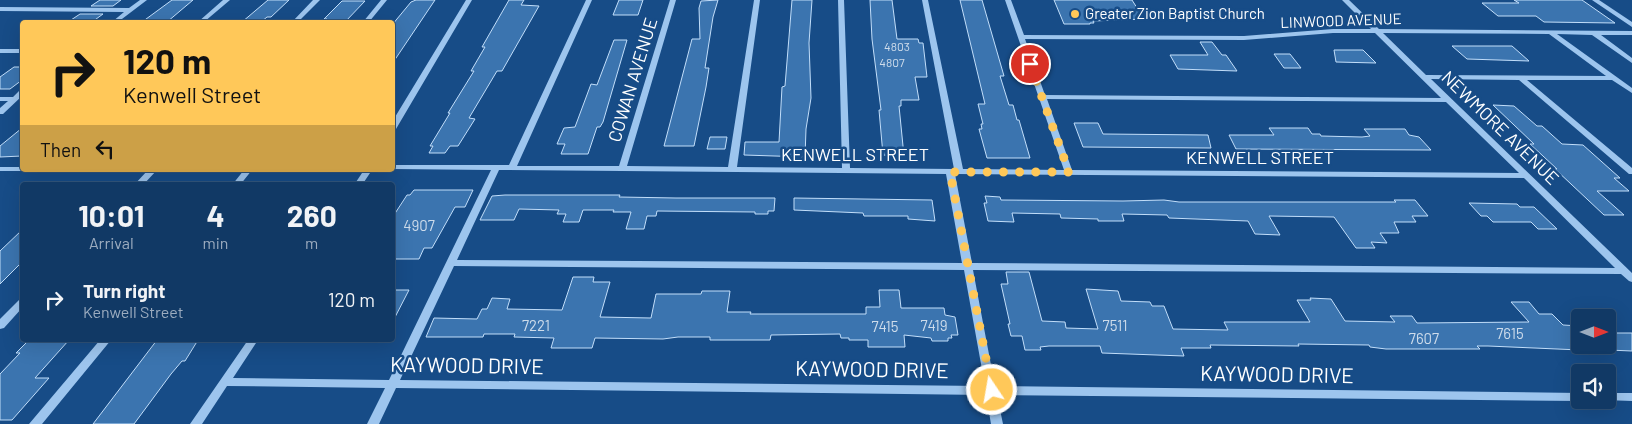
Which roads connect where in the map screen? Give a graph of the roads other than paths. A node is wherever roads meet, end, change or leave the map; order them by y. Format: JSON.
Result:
{"nodes":[{"id":1,"x":144,"y":0,"type":"edge"},
{"id":2,"x":227,"y":0,"type":"edge"},
{"id":3,"x":317,"y":0,"type":"edge"},
{"id":4,"x":384,"y":0,"type":"edge"},
{"id":5,"x":469,"y":0,"type":"edge"},
{"id":6,"x":589,"y":0,"type":"edge"},
{"id":7,"x":673,"y":0,"type":"edge"},
{"id":8,"x":757,"y":0,"type":"edge"},
{"id":9,"x":841,"y":0,"type":"edge"},
{"id":10,"x":926,"y":0,"type":"edge"},
{"id":11,"x":1008,"y":0,"type":"edge"},
{"id":12,"x":1345,"y":0,"type":"edge"},
{"id":13,"x":1595,"y":0,"type":"edge"},
{"id":14,"x":0,"y":10,"type":"edge"},
{"id":15,"x":132,"y":10,"type":"junction"},
{"id":16,"x":118,"y":20,"type":"edge"},
{"id":17,"x":203,"y":20,"type":"edge"},
{"id":18,"x":297,"y":20,"type":"edge"},
{"id":19,"x":368,"y":20,"type":"edge"},
{"id":20,"x":1632,"y":25,"type":"edge"},
{"id":21,"x":1377,"y":31,"type":"junction"},
{"id":22,"x":1551,"y":33,"type":"junction"},
{"id":23,"x":1593,"y":33,"type":"junction"},
{"id":24,"x":1632,"y":33,"type":"edge"},
{"id":25,"x":1020,"y":37,"type":"junction"},
{"id":26,"x":1609,"y":44,"type":"joint"},
{"id":27,"x":0,"y":51,"type":"edge"},
{"id":28,"x":20,"y":51,"type":"edge"},
{"id":29,"x":1632,"y":61,"type":"edge"},
{"id":30,"x":1424,"y":77,"type":"junction"},
{"id":31,"x":1521,"y":78,"type":"junction"},
{"id":32,"x":1614,"y":78,"type":"junction"},
{"id":33,"x":1632,"y":91,"type":"edge"},
{"id":34,"x":20,"y":94,"type":"edge"},
{"id":35,"x":1042,"y":97,"type":"junction"},
{"id":36,"x":0,"y":99,"type":"edge"},
{"id":37,"x":14,"y":99,"type":"junction"},
{"id":38,"x":1448,"y":100,"type":"junction"},
{"id":39,"x":0,"y":112,"type":"edge"},
{"id":40,"x":395,"y":123,"type":"edge"},
{"id":41,"x":395,"y":167,"type":"edge"},
{"id":42,"x":496,"y":168,"type":"junction"},
{"id":43,"x":512,"y":168,"type":"junction"},
{"id":44,"x":20,"y":169,"type":"edge"},
{"id":45,"x":622,"y":169,"type":"junction"},
{"id":46,"x":0,"y":170,"type":"edge"},
{"id":47,"x":732,"y":170,"type":"junction"},
{"id":48,"x":151,"y":172,"type":"edge"},
{"id":49,"x":246,"y":172,"type":"edge"},
{"id":50,"x":846,"y":172,"type":"junction"},
{"id":51,"x":955,"y":172,"type":"junction"},
{"id":52,"x":1069,"y":172,"type":"junction"},
{"id":53,"x":1632,"y":172,"type":"edge"},
{"id":54,"x":1526,"y":176,"type":"junction"},
{"id":55,"x":141,"y":182,"type":"edge"},
{"id":56,"x":238,"y":182,"type":"edge"},
{"id":57,"x":450,"y":263,"type":"junction"},
{"id":58,"x":968,"y":266,"type":"junction"},
{"id":59,"x":1624,"y":271,"type":"junction"},
{"id":60,"x":1632,"y":279,"type":"edge"},
{"id":61,"x":20,"y":304,"type":"edge"},
{"id":62,"x":0,"y":324,"type":"edge"},
{"id":63,"x":104,"y":342,"type":"edge"},
{"id":64,"x":252,"y":342,"type":"edge"},
{"id":65,"x":224,"y":382,"type":"junction"},
{"id":66,"x":392,"y":384,"type":"junction"},
{"id":67,"x":992,"y":390,"type":"junction"},
{"id":68,"x":1571,"y":397,"type":"edge"},
{"id":69,"x":1616,"y":397,"type":"edge"},
{"id":70,"x":1632,"y":397,"type":"edge"},
{"id":71,"x":35,"y":424,"type":"edge"},
{"id":72,"x":196,"y":424,"type":"edge"},
{"id":73,"x":373,"y":424,"type":"edge"},
{"id":74,"x":998,"y":424,"type":"edge"}],
"edges":[{"from":1,"to":15,"type":"street"},
{"from":2,"to":17,"type":"street"},
{"from":3,"to":18,"type":"street"},
{"from":4,"to":19,"type":"street"},
{"from":5,"to":40,"type":"street"},
{"from":6,"to":43,"type":"street"},
{"from":7,"to":45,"type":"street","name":"COWAN AVENUE"},
{"from":8,"to":47,"type":"street"},
{"from":9,"to":50,"type":"street"},
{"from":10,"to":51,"type":"street"},
{"from":11,"to":25,"type":"street"},
{"from":12,"to":21,"type":"street","name":"NEWMORE AVENUE"},
{"from":13,"to":20,"type":"street"},
{"from":14,"to":15,"type":"street"},
{"from":15,"to":16,"type":"street"},
{"from":21,"to":22,"type":"street","name":"LINWOOD AVENUE"},
{"from":21,"to":25,"type":"street","name":"LINWOOD AVENUE"},
{"from":21,"to":30,"type":"street","name":"NEWMORE AVENUE"},
{"from":22,"to":23,"type":"street","name":"LINWOOD AVENUE"},
{"from":22,"to":32,"type":"street"},
{"from":23,"to":24,"type":"street","name":"LINWOOD AVENUE"},
{"from":23,"to":26,"type":"street"},
{"from":25,"to":35,"type":"street"},
{"from":26,"to":29,"type":"street"},
{"from":27,"to":28,"type":"street"},
{"from":30,"to":31,"type":"street"},
{"from":30,"to":38,"type":"street","name":"NEWMORE AVENUE"},
{"from":31,"to":32,"type":"street"},
{"from":31,"to":53,"type":"street"},
{"from":32,"to":33,"type":"street"},
{"from":34,"to":37,"type":"street"},
{"from":35,"to":38,"type":"street"},
{"from":35,"to":52,"type":"street"},
{"from":36,"to":37,"type":"street"},
{"from":37,"to":39,"type":"street"},
{"from":38,"to":54,"type":"street","name":"NEWMORE AVENUE"},
{"from":41,"to":42,"type":"street","name":"KENWELL STREET"},
{"from":42,"to":43,"type":"street","name":"KENWELL STREET"},
{"from":42,"to":57,"type":"street"},
{"from":43,"to":45,"type":"street","name":"KENWELL STREET"},
{"from":44,"to":46,"type":"street"},
{"from":45,"to":47,"type":"street","name":"KENWELL STREET"},
{"from":47,"to":50,"type":"street","name":"KENWELL STREET"},
{"from":48,"to":55,"type":"street"},
{"from":49,"to":56,"type":"street"},
{"from":50,"to":51,"type":"street","name":"KENWELL STREET"},
{"from":51,"to":52,"type":"street","name":"KENWELL STREET"},
{"from":51,"to":58,"type":"street"},
{"from":52,"to":54,"type":"street","name":"KENWELL STREET"},
{"from":54,"to":59,"type":"street","name":"NEWMORE AVENUE"},
{"from":57,"to":58,"type":"street"},
{"from":57,"to":66,"type":"street"},
{"from":58,"to":59,"type":"street"},
{"from":58,"to":67,"type":"street"},
{"from":59,"to":60,"type":"street","name":"NEWMORE AVENUE"},
{"from":61,"to":62,"type":"street"},
{"from":63,"to":71,"type":"street"},
{"from":64,"to":65,"type":"street"},
{"from":65,"to":66,"type":"street","name":"KAYWOOD DRIVE"},
{"from":65,"to":72,"type":"street"},
{"from":66,"to":67,"type":"street","name":"KAYWOOD DRIVE"},
{"from":66,"to":73,"type":"street"},
{"from":67,"to":68,"type":"street","name":"KAYWOOD DRIVE"},
{"from":67,"to":74,"type":"street"},
{"from":69,"to":70,"type":"street"}]}
